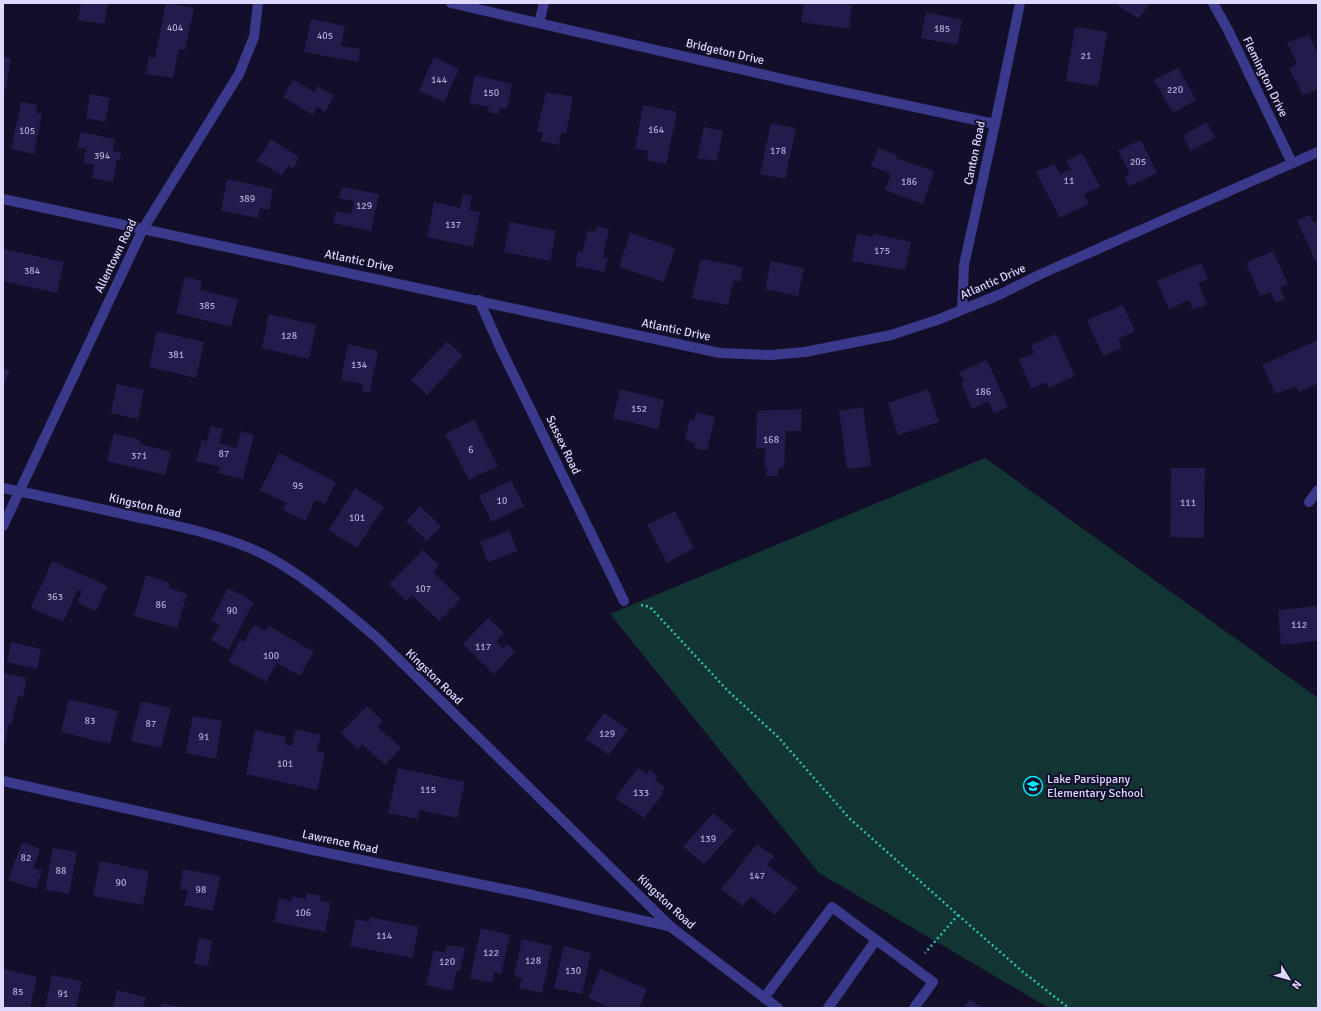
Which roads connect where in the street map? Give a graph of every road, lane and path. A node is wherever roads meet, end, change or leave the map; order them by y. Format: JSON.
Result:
{"nodes":[{"id":1,"x":258,"y":3,"type":"edge"},
{"id":2,"x":451,"y":3,"type":"edge"},
{"id":3,"x":544,"y":3,"type":"edge"},
{"id":4,"x":1020,"y":3,"type":"edge"},
{"id":5,"x":1213,"y":3,"type":"edge"},
{"id":6,"x":539,"y":23,"type":"junction"},
{"id":7,"x":995,"y":124,"type":"junction"},
{"id":8,"x":1318,"y":152,"type":"edge"},
{"id":9,"x":1292,"y":163,"type":"junction"},
{"id":10,"x":3,"y":198,"type":"edge"},
{"id":11,"x":144,"y":229,"type":"junction"},
{"id":12,"x":479,"y":300,"type":"junction"},
{"id":13,"x":962,"y":310,"type":"junction"},
{"id":14,"x":3,"y":488,"type":"edge"},
{"id":15,"x":1318,"y":490,"type":"edge"},
{"id":16,"x":18,"y":491,"type":"junction"},
{"id":17,"x":1309,"y":502,"type":"dead end"},
{"id":18,"x":3,"y":526,"type":"edge"},
{"id":19,"x":624,"y":601,"type":"joint"},
{"id":20,"x":3,"y":781,"type":"edge"},
{"id":21,"x":958,"y":915,"type":"junction"},
{"id":22,"x":671,"y":927,"type":"junction"},
{"id":23,"x":876,"y":940,"type":"junction"},
{"id":24,"x":922,"y":957,"type":"dead end"},
{"id":25,"x":764,"y":998,"type":"junction"},
{"id":26,"x":778,"y":1008,"type":"edge"},
{"id":27,"x":828,"y":1008,"type":"edge"},
{"id":28,"x":914,"y":1008,"type":"edge"},
{"id":29,"x":1069,"y":1008,"type":"edge"}],
"edges":[{"from":1,"to":11,"type":"street","name":"Allentown Road"},
{"from":2,"to":6,"type":"street","name":"Bridgeton Drive"},
{"from":3,"to":6,"type":"street"},
{"from":4,"to":7,"type":"street","name":"Canton Road"},
{"from":5,"to":9,"type":"street","name":"Flemington Drive"},
{"from":6,"to":7,"type":"street","name":"Bridgeton Drive"},
{"from":7,"to":13,"type":"street","name":"Canton Road"},
{"from":8,"to":9,"type":"street","name":"Atlantic Drive"},
{"from":9,"to":13,"type":"street","name":"Atlantic Drive"},
{"from":10,"to":11,"type":"street","name":"Atlantic Drive"},
{"from":11,"to":12,"type":"street","name":"Atlantic Drive"},
{"from":11,"to":16,"type":"street","name":"Allentown Road"},
{"from":12,"to":13,"type":"street","name":"Atlantic Drive"},
{"from":12,"to":19,"type":"street","name":"Sussex Road"},
{"from":14,"to":16,"type":"street","name":"Kingston Road"},
{"from":15,"to":17,"type":"street"},
{"from":16,"to":18,"type":"street","name":"Allentown Road"},
{"from":16,"to":22,"type":"street","name":"Kingston Road"},
{"from":19,"to":21,"type":"path"},
{"from":20,"to":22,"type":"street","name":"Lawrence Road"},
{"from":21,"to":24,"type":"path"},
{"from":21,"to":29,"type":"path"},
{"from":22,"to":25,"type":"street","name":"Kingston Road"},
{"from":23,"to":25,"type":"street"},
{"from":23,"to":27,"type":"street"},
{"from":23,"to":28,"type":"street"},
{"from":25,"to":26,"type":"street","name":"Kingston Road"}]}
